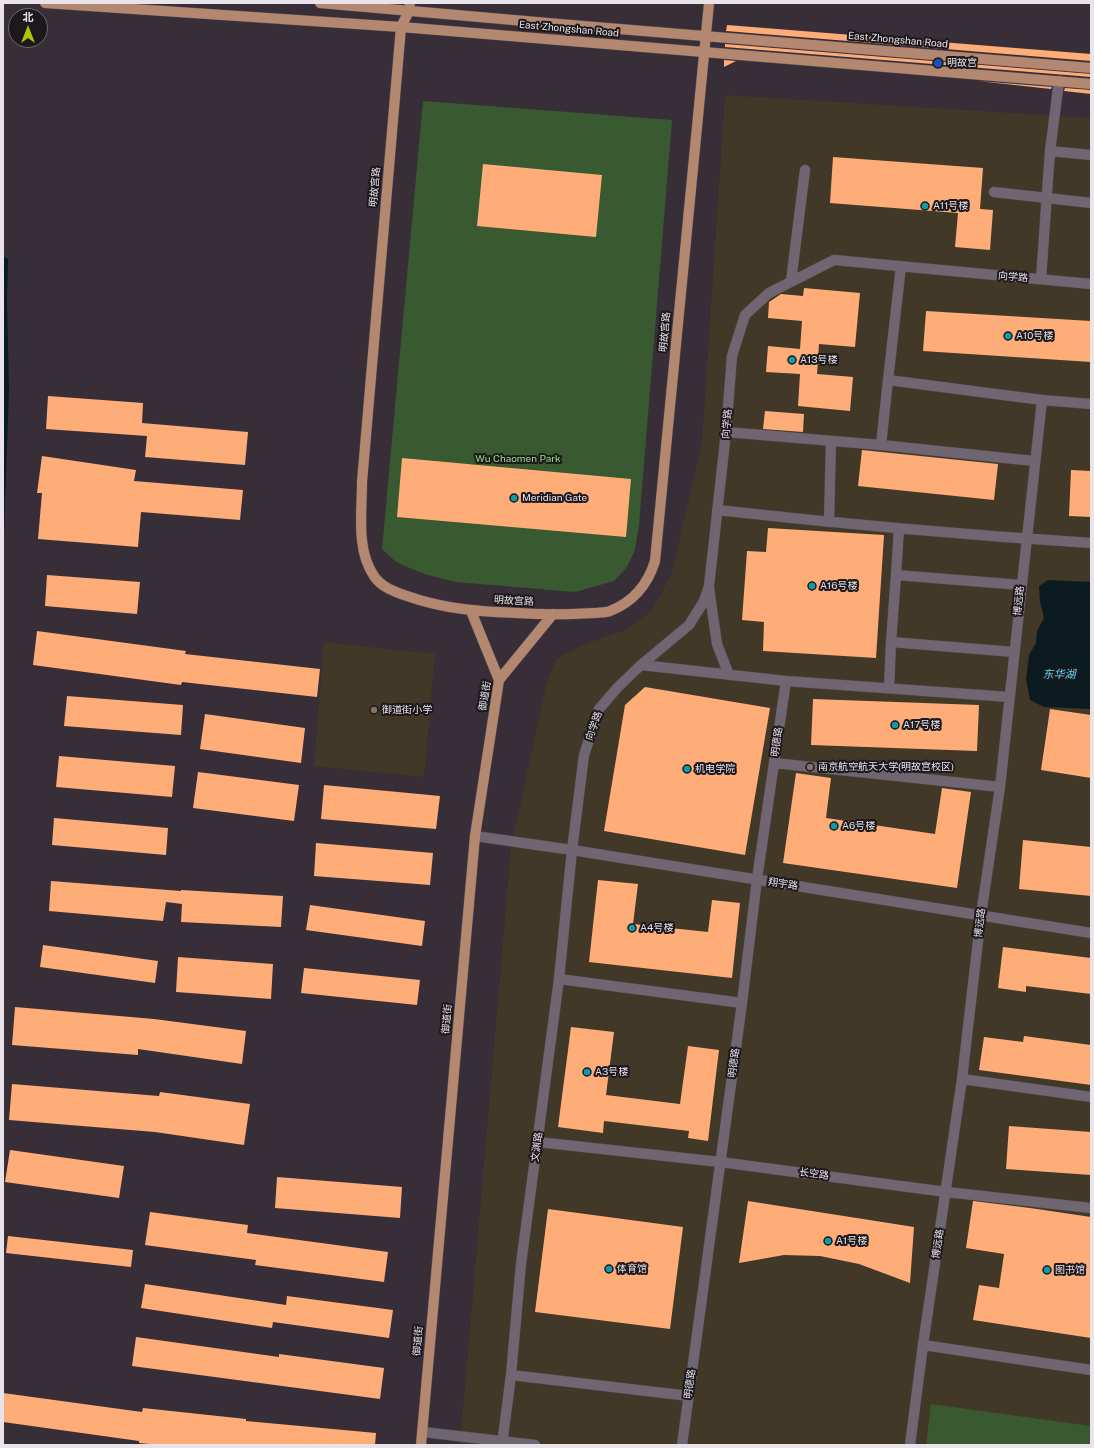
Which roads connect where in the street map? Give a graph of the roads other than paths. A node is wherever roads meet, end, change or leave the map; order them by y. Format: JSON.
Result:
{"nodes":[{"id":1,"x":45,"y":3,"type":"edge"},
{"id":2,"x":320,"y":3,"type":"edge"},
{"id":3,"x":709,"y":3,"type":"edge"},
{"id":4,"x":410,"y":7,"type":"edge"},
{"id":5,"x":401,"y":27,"type":"junction"},
{"id":6,"x":706,"y":36,"type":"junction"},
{"id":7,"x":704,"y":52,"type":"junction"},
{"id":8,"x":1091,"y":68,"type":"edge"},
{"id":9,"x":1060,"y":81,"type":"junction"},
{"id":10,"x":1091,"y":84,"type":"edge"},
{"id":11,"x":1050,"y":151,"type":"junction"},
{"id":12,"x":1091,"y":155,"type":"edge"},
{"id":13,"x":805,"y":170,"type":"dead end"},
{"id":14,"x":994,"y":192,"type":"dead end"},
{"id":15,"x":1047,"y":198,"type":"junction"},
{"id":16,"x":1091,"y":203,"type":"edge"},
{"id":17,"x":901,"y":266,"type":"junction"},
{"id":18,"x":1041,"y":279,"type":"junction"},
{"id":19,"x":791,"y":281,"type":"junction"},
{"id":20,"x":1091,"y":284,"type":"edge"},
{"id":21,"x":888,"y":380,"type":"junction"},
{"id":22,"x":1042,"y":400,"type":"junction"},
{"id":23,"x":1091,"y":404,"type":"edge"},
{"id":24,"x":726,"y":432,"type":"junction"},
{"id":25,"x":831,"y":441,"type":"junction"},
{"id":26,"x":881,"y":445,"type":"junction"},
{"id":27,"x":1034,"y":462,"type":"junction"},
{"id":28,"x":717,"y":510,"type":"junction"},
{"id":29,"x":829,"y":522,"type":"junction"},
{"id":30,"x":899,"y":528,"type":"junction"},
{"id":31,"x":1026,"y":539,"type":"junction"},
{"id":32,"x":1091,"y":543,"type":"edge"},
{"id":33,"x":896,"y":576,"type":"junction"},
{"id":34,"x":1021,"y":585,"type":"junction"},
{"id":35,"x":709,"y":586,"type":"junction"},
{"id":36,"x":471,"y":611,"type":"junction"},
{"id":37,"x":553,"y":614,"type":"junction"},
{"id":38,"x":892,"y":642,"type":"junction"},
{"id":39,"x":1014,"y":652,"type":"junction"},
{"id":40,"x":641,"y":665,"type":"junction"},
{"id":41,"x":729,"y":675,"type":"junction"},
{"id":42,"x":499,"y":680,"type":"junction"},
{"id":43,"x":786,"y":680,"type":"junction"},
{"id":44,"x":890,"y":688,"type":"junction"},
{"id":45,"x":1009,"y":697,"type":"junction"},
{"id":46,"x":774,"y":763,"type":"junction"},
{"id":47,"x":1000,"y":787,"type":"junction"},
{"id":48,"x":475,"y":836,"type":"junction"},
{"id":49,"x":572,"y":850,"type":"junction"},
{"id":50,"x":757,"y":879,"type":"junction"},
{"id":51,"x":981,"y":916,"type":"junction"},
{"id":52,"x":1091,"y":933,"type":"edge"},
{"id":53,"x":559,"y":979,"type":"junction"},
{"id":54,"x":742,"y":1003,"type":"junction"},
{"id":55,"x":962,"y":1079,"type":"junction"},
{"id":56,"x":1091,"y":1097,"type":"edge"},
{"id":57,"x":538,"y":1142,"type":"junction"},
{"id":58,"x":720,"y":1162,"type":"junction"},
{"id":59,"x":946,"y":1192,"type":"junction"},
{"id":60,"x":1091,"y":1208,"type":"edge"},
{"id":61,"x":923,"y":1345,"type":"junction"},
{"id":62,"x":1091,"y":1370,"type":"edge"},
{"id":63,"x":511,"y":1374,"type":"junction"},
{"id":64,"x":688,"y":1396,"type":"junction"},
{"id":65,"x":423,"y":1432,"type":"junction"},
{"id":66,"x":502,"y":1443,"type":"edge"},
{"id":67,"x":421,"y":1445,"type":"edge"},
{"id":68,"x":535,"y":1445,"type":"edge"},
{"id":69,"x":682,"y":1445,"type":"edge"},
{"id":70,"x":910,"y":1445,"type":"edge"}],
"edges":[{"from":1,"to":5,"type":"main road","name":"East Zhongshan Road"},
{"from":2,"to":4,"type":"main road","name":"East Zhongshan Road"},
{"from":3,"to":6,"type":"main road","name":"明故宫路"},
{"from":4,"to":5,"type":"main road","name":"明故宫路"},
{"from":4,"to":6,"type":"main road","name":"East Zhongshan Road"},
{"from":5,"to":7,"type":"main road","name":"East Zhongshan Road"},
{"from":5,"to":36,"type":"main road","name":"明故宫路"},
{"from":6,"to":7,"type":"main road","name":"明故宫路"},
{"from":6,"to":8,"type":"main road","name":"East Zhongshan Road"},
{"from":7,"to":9,"type":"main road","name":"East Zhongshan Road"},
{"from":7,"to":37,"type":"main road","name":"明故宫路"},
{"from":9,"to":10,"type":"main road","name":"East Zhongshan Road"},
{"from":9,"to":11,"type":"lane"},
{"from":11,"to":12,"type":"lane"},
{"from":11,"to":15,"type":"lane"},
{"from":13,"to":19,"type":"lane"},
{"from":14,"to":15,"type":"lane"},
{"from":15,"to":16,"type":"lane"},
{"from":15,"to":18,"type":"lane"},
{"from":17,"to":18,"type":"lane","name":"向学路"},
{"from":17,"to":19,"type":"lane","name":"向学路"},
{"from":17,"to":21,"type":"lane"},
{"from":18,"to":20,"type":"lane","name":"向学路"},
{"from":19,"to":24,"type":"lane","name":"向学路"},
{"from":21,"to":22,"type":"lane"},
{"from":21,"to":26,"type":"lane"},
{"from":22,"to":23,"type":"lane"},
{"from":22,"to":27,"type":"lane","name":"博远路"},
{"from":24,"to":25,"type":"lane"},
{"from":24,"to":28,"type":"lane","name":"向学路"},
{"from":25,"to":26,"type":"lane"},
{"from":25,"to":29,"type":"lane"},
{"from":26,"to":27,"type":"lane"},
{"from":27,"to":31,"type":"lane","name":"博远路"},
{"from":28,"to":29,"type":"lane"},
{"from":28,"to":35,"type":"lane","name":"向学路"},
{"from":29,"to":30,"type":"lane"},
{"from":30,"to":31,"type":"lane"},
{"from":30,"to":33,"type":"lane"},
{"from":31,"to":32,"type":"lane"},
{"from":31,"to":34,"type":"lane","name":"博远路"},
{"from":33,"to":34,"type":"lane"},
{"from":33,"to":38,"type":"lane"},
{"from":34,"to":39,"type":"lane","name":"博远路"},
{"from":35,"to":40,"type":"lane","name":"向学路"},
{"from":35,"to":41,"type":"lane"},
{"from":36,"to":37,"type":"main road","name":"明故宫路"},
{"from":36,"to":42,"type":"main road"},
{"from":37,"to":42,"type":"main road","name":"御道街"},
{"from":38,"to":39,"type":"lane"},
{"from":38,"to":44,"type":"lane"},
{"from":39,"to":45,"type":"lane","name":"博远路"},
{"from":40,"to":41,"type":"lane"},
{"from":40,"to":49,"type":"lane","name":"向学路"},
{"from":41,"to":43,"type":"lane"},
{"from":42,"to":48,"type":"main road","name":"御道街"},
{"from":43,"to":44,"type":"lane"},
{"from":43,"to":46,"type":"lane","name":"明德路"},
{"from":44,"to":45,"type":"lane"},
{"from":45,"to":47,"type":"lane","name":"博远路"},
{"from":46,"to":47,"type":"lane"},
{"from":46,"to":50,"type":"lane","name":"明德路"},
{"from":47,"to":51,"type":"lane","name":"博远路"},
{"from":48,"to":49,"type":"lane","name":"翔宇路"},
{"from":48,"to":65,"type":"main road","name":"御道街"},
{"from":49,"to":50,"type":"lane","name":"翔宇路"},
{"from":49,"to":53,"type":"lane","name":"文渊路"},
{"from":50,"to":51,"type":"lane","name":"翔宇路"},
{"from":50,"to":54,"type":"lane","name":"明德路"},
{"from":51,"to":52,"type":"lane","name":"翔宇路"},
{"from":51,"to":55,"type":"lane","name":"博远路"},
{"from":53,"to":54,"type":"lane"},
{"from":53,"to":57,"type":"lane","name":"文渊路"},
{"from":54,"to":58,"type":"lane","name":"明德路"},
{"from":55,"to":56,"type":"lane"},
{"from":55,"to":59,"type":"lane","name":"博远路"},
{"from":57,"to":58,"type":"lane","name":"长空路"},
{"from":57,"to":63,"type":"lane","name":"文渊路"},
{"from":58,"to":59,"type":"lane","name":"长空路"},
{"from":58,"to":64,"type":"lane","name":"明德路"},
{"from":59,"to":60,"type":"lane","name":"长空路"},
{"from":59,"to":61,"type":"lane","name":"博远路"},
{"from":61,"to":62,"type":"lane"},
{"from":61,"to":70,"type":"lane","name":"博远路"},
{"from":63,"to":64,"type":"lane"},
{"from":63,"to":66,"type":"lane","name":"文渊路"},
{"from":64,"to":69,"type":"lane","name":"明德路"},
{"from":65,"to":66,"type":"lane"},
{"from":65,"to":67,"type":"main road","name":"御道街"},
{"from":66,"to":68,"type":"lane"}]}
